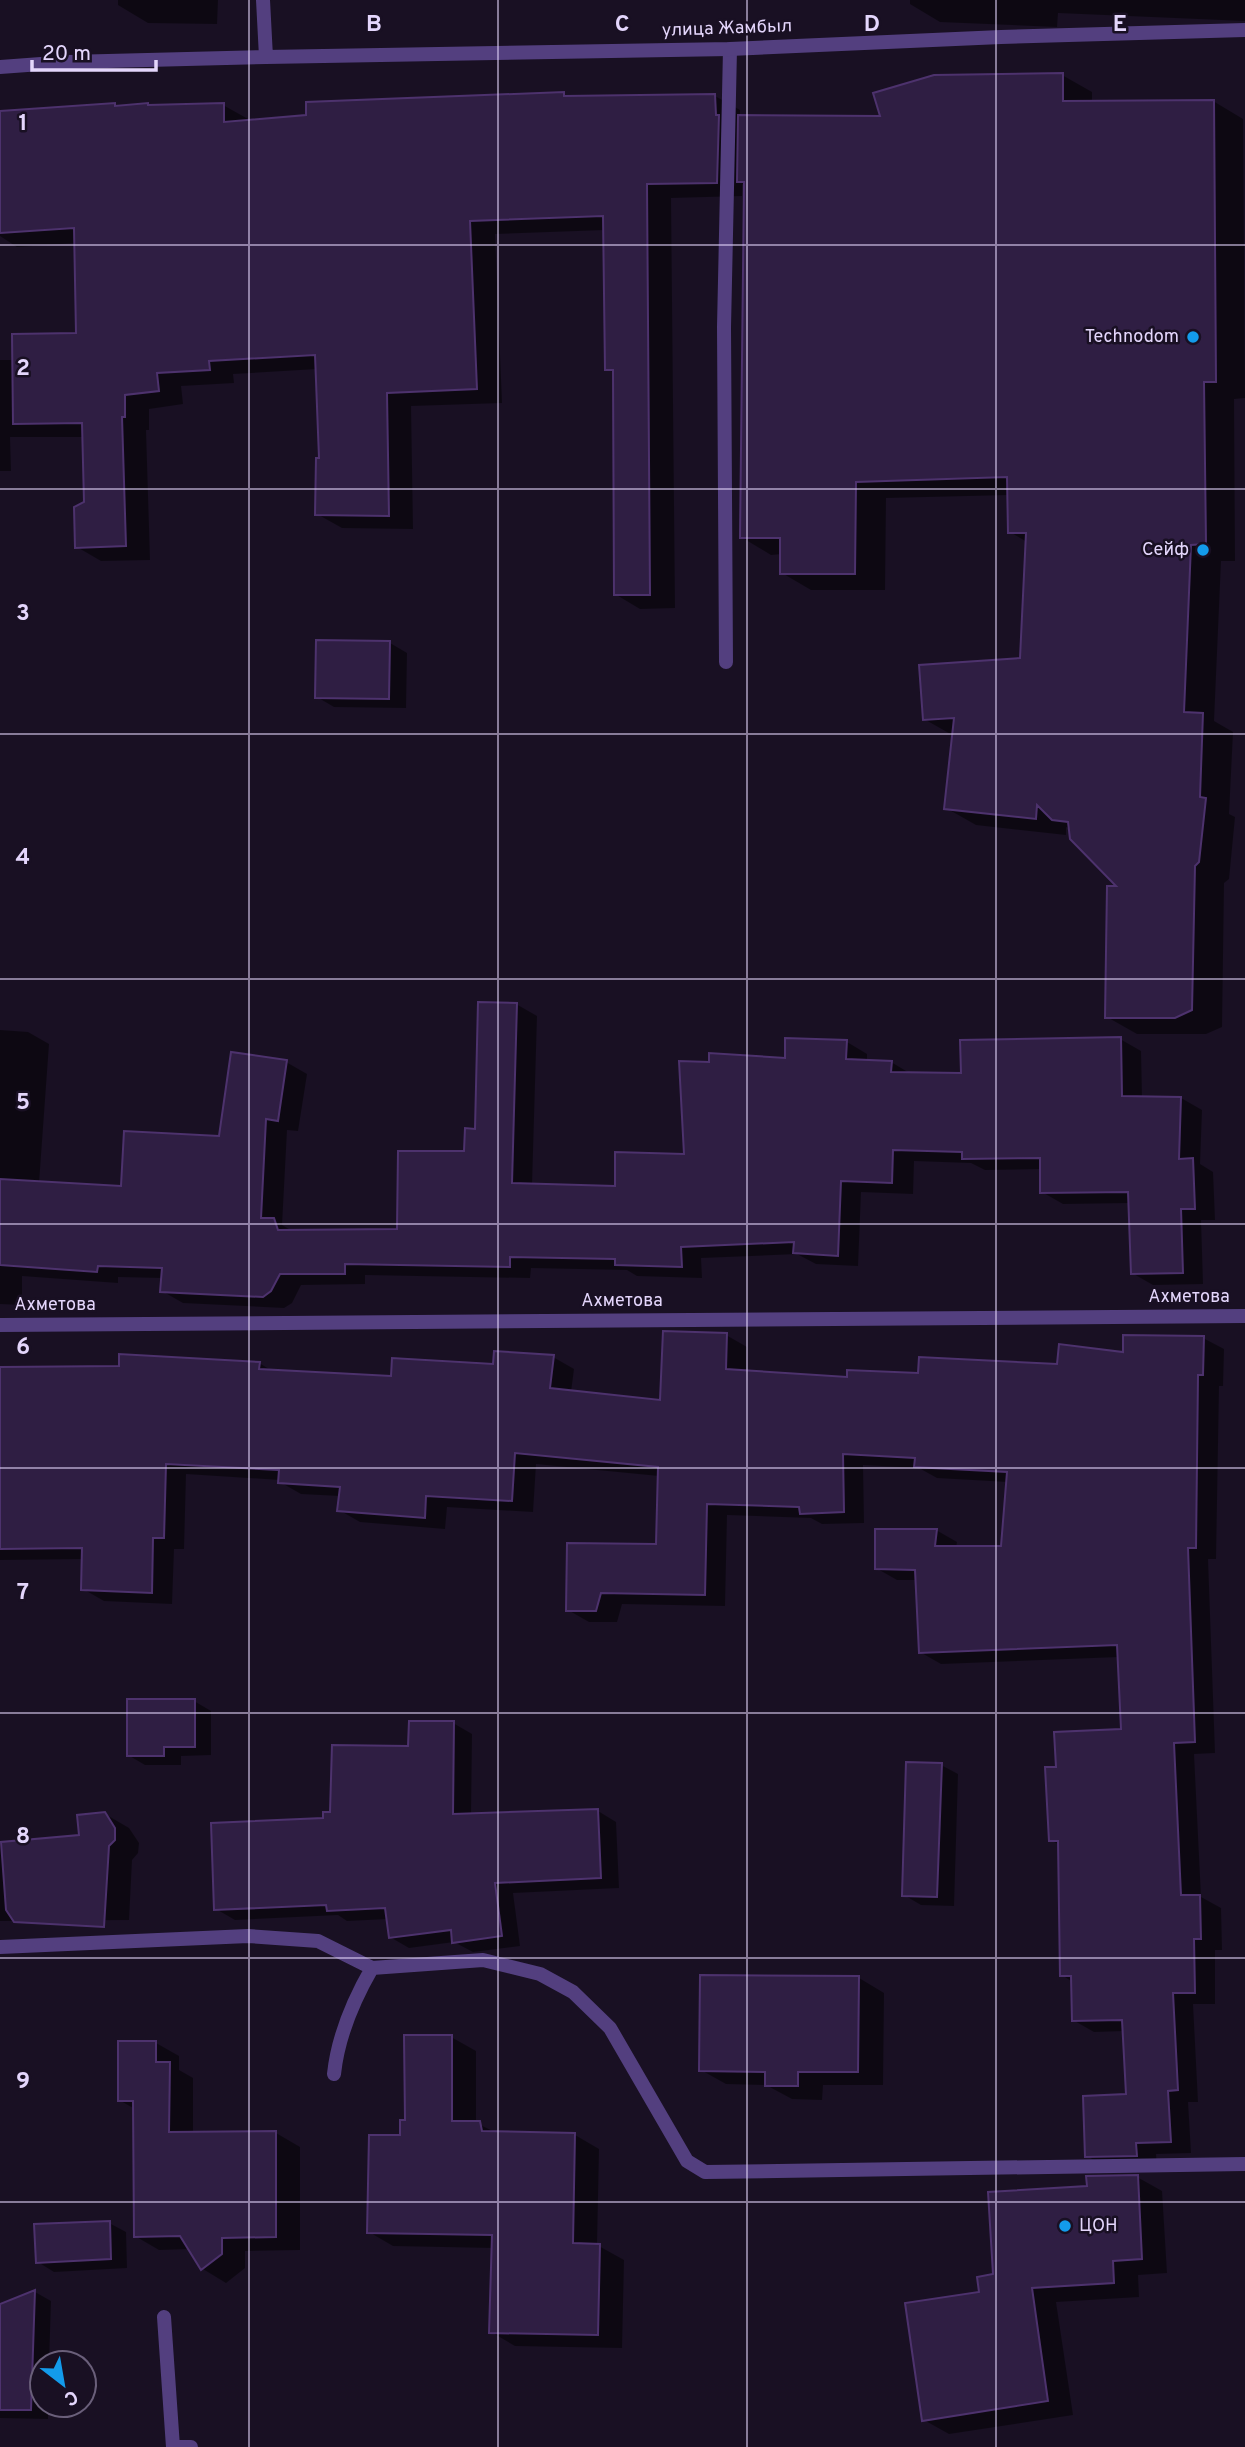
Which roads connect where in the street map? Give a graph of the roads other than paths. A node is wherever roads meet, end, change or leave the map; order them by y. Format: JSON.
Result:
{"nodes":[{"id":1,"x":263,"y":0,"type":"edge"},
{"id":2,"x":1245,"y":30,"type":"edge"},
{"id":3,"x":730,"y":49,"type":"junction"},
{"id":4,"x":266,"y":57,"type":"junction"},
{"id":5,"x":0,"y":67,"type":"edge"},
{"id":6,"x":726,"y":662,"type":"dead end"},
{"id":7,"x":1245,"y":1316,"type":"edge"},
{"id":8,"x":0,"y":1325,"type":"edge"},
{"id":9,"x":0,"y":1947,"type":"edge"},
{"id":10,"x":372,"y":1968,"type":"junction"},
{"id":11,"x":334,"y":2074,"type":"dead end"},
{"id":12,"x":1245,"y":2164,"type":"edge"},
{"id":13,"x":164,"y":2317,"type":"dead end"},
{"id":14,"x":191,"y":2447,"type":"edge"}],
"edges":[{"from":1,"to":4,"type":"street"},
{"from":2,"to":3,"type":"street","name":"улица Жамбыл"},
{"from":3,"to":4,"type":"street","name":"улица Жамбыл"},
{"from":3,"to":6,"type":"street"},
{"from":4,"to":5,"type":"street","name":"улица Жамбыл"},
{"from":7,"to":8,"type":"street","name":"Ахметова"},
{"from":9,"to":10,"type":"street"},
{"from":10,"to":11,"type":"street"},
{"from":10,"to":12,"type":"street"},
{"from":13,"to":14,"type":"street"}]}
